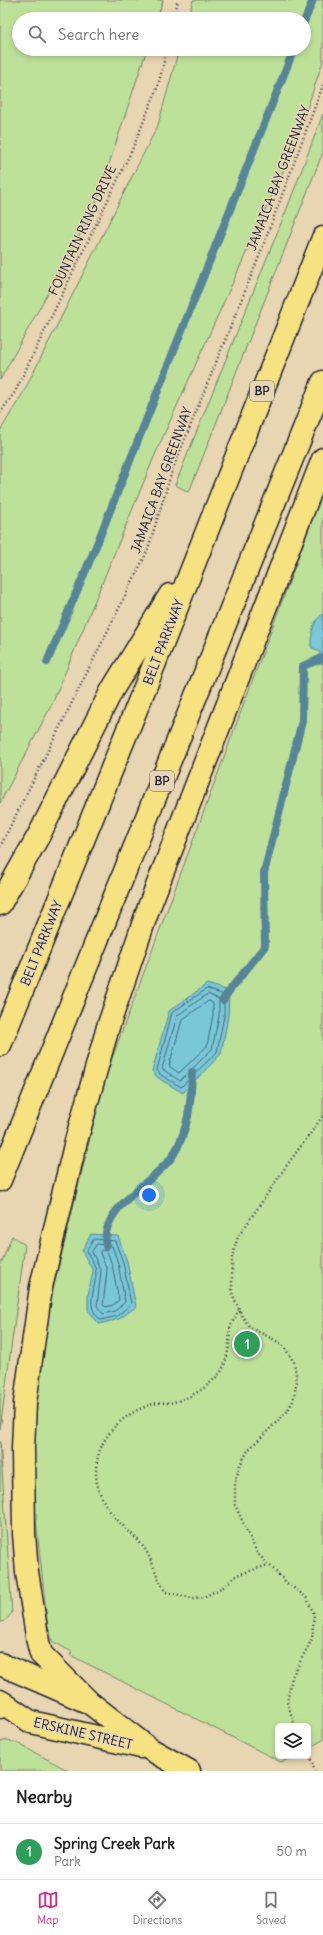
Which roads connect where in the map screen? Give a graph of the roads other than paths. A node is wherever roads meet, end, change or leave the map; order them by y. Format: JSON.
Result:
{"nodes":[{"id":1,"x":323,"y":238,"type":"edge"},
{"id":2,"x":323,"y":382,"type":"edge"},
{"id":3,"x":323,"y":459,"type":"edge"},
{"id":4,"x":201,"y":544,"type":"junction"},
{"id":5,"x":0,"y":904,"type":"edge"},
{"id":6,"x":0,"y":1045,"type":"edge"},
{"id":7,"x":0,"y":1180,"type":"edge"},
{"id":8,"x":0,"y":1664,"type":"edge"},
{"id":9,"x":90,"y":1703,"type":"junction"},
{"id":10,"x":1,"y":1704,"type":"edge"},
{"id":11,"x":148,"y":1748,"type":"junction"},
{"id":12,"x":189,"y":1771,"type":"edge"}],
"edges":[{"from":1,"to":4,"type":"main road","name":"BELT PARKWAY","number":"BP"},
{"from":2,"to":7,"type":"main road","number":"BP"},
{"from":3,"to":9,"type":"main road"},
{"from":4,"to":5,"type":"main road"},
{"from":4,"to":6,"type":"main road","name":"BELT PARKWAY","number":"BP"},
{"from":8,"to":9,"type":"main road","name":"ERSKINE STREET"},
{"from":9,"to":11,"type":"main road","name":"ERSKINE STREET"},
{"from":10,"to":11,"type":"main road","name":"ERSKINE STREET"},
{"from":11,"to":12,"type":"main road","name":"ERSKINE STREET"}]}
